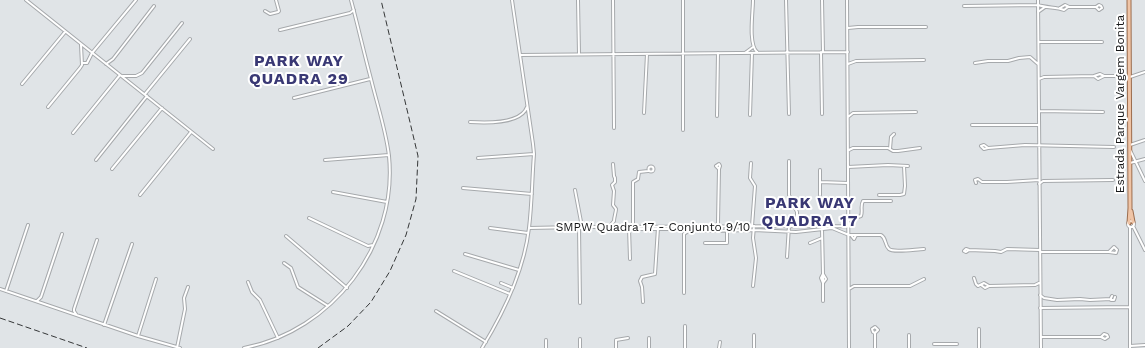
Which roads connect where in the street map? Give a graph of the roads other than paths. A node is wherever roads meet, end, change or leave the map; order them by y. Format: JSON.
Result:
{"nodes":[{"id":1,"x":26,"y":0,"type":"edge"},
{"id":2,"x":136,"y":0,"type":"edge"},
{"id":3,"x":276,"y":0,"type":"edge"},
{"id":4,"x":352,"y":0,"type":"edge"},
{"id":5,"x":512,"y":0,"type":"edge"},
{"id":6,"x":578,"y":0,"type":"edge"},
{"id":7,"x":613,"y":0,"type":"edge"},
{"id":8,"x":683,"y":0,"type":"edge"},
{"id":9,"x":753,"y":0,"type":"edge"},
{"id":10,"x":786,"y":0,"type":"edge"},
{"id":11,"x":822,"y":0,"type":"edge"},
{"id":12,"x":847,"y":0,"type":"edge"},
{"id":13,"x":1038,"y":0,"type":"edge"},
{"id":14,"x":1129,"y":0,"type":"edge"},
{"id":15,"x":1038,"y":5,"type":"junction"},
{"id":16,"x":154,"y":6,"type":"dead end"},
{"id":17,"x":964,"y":6,"type":"dead end"},
{"id":18,"x":1096,"y":7,"type":"dead end"},
{"id":19,"x":1045,"y":8,"type":"junction"},
{"id":20,"x":354,"y":10,"type":"junction"},
{"id":21,"x":265,"y":11,"type":"dead end"},
{"id":22,"x":1038,"y":12,"type":"junction"},
{"id":23,"x":350,"y":13,"type":"junction"},
{"id":24,"x":355,"y":15,"type":"junction"},
{"id":25,"x":182,"y":22,"type":"dead end"},
{"id":26,"x":926,"y":27,"type":"dead end"},
{"id":27,"x":847,"y":28,"type":"junction"},
{"id":28,"x":280,"y":30,"type":"dead end"},
{"id":29,"x":65,"y":32,"type":"junction"},
{"id":30,"x":190,"y":39,"type":"dead end"},
{"id":31,"x":1038,"y":42,"type":"junction"},
{"id":32,"x":1102,"y":42,"type":"dead end"},
{"id":33,"x":81,"y":45,"type":"junction"},
{"id":34,"x":684,"y":46,"type":"junction"},
{"id":35,"x":753,"y":46,"type":"junction"},
{"id":36,"x":758,"y":52,"type":"junction"},
{"id":37,"x":787,"y":52,"type":"junction"},
{"id":38,"x":822,"y":52,"type":"junction"},
{"id":39,"x":848,"y":52,"type":"junction"},
{"id":40,"x":92,"y":53,"type":"junction"},
{"id":41,"x":718,"y":53,"type":"junction"},
{"id":42,"x":745,"y":53,"type":"junction"},
{"id":43,"x":752,"y":53,"type":"junction"},
{"id":44,"x":579,"y":54,"type":"junction"},
{"id":45,"x":614,"y":54,"type":"junction"},
{"id":46,"x":647,"y":54,"type":"junction"},
{"id":47,"x":678,"y":54,"type":"junction"},
{"id":48,"x":683,"y":54,"type":"junction"},
{"id":49,"x":520,"y":55,"type":"junction"},
{"id":50,"x":1038,"y":56,"type":"junction"},
{"id":51,"x":848,"y":57,"type":"junction"},
{"id":52,"x":1033,"y":59,"type":"junction"},
{"id":53,"x":924,"y":60,"type":"dead end"},
{"id":54,"x":856,"y":61,"type":"junction"},
{"id":55,"x":82,"y":63,"type":"junction"},
{"id":56,"x":975,"y":63,"type":"dead end"},
{"id":57,"x":106,"y":64,"type":"junction"},
{"id":58,"x":848,"y":64,"type":"junction"},
{"id":59,"x":1038,"y":64,"type":"junction"},
{"id":60,"x":1145,"y":72,"type":"edge"},
{"id":61,"x":121,"y":75,"type":"junction"},
{"id":62,"x":1039,"y":75,"type":"junction"},
{"id":63,"x":1116,"y":76,"type":"dead end"},
{"id":64,"x":1044,"y":77,"type":"junction"},
{"id":65,"x":1130,"y":77,"type":"junction"},
{"id":66,"x":370,"y":78,"type":"junction"},
{"id":67,"x":1039,"y":79,"type":"junction"},
{"id":68,"x":22,"y":84,"type":"dead end"},
{"id":69,"x":146,"y":95,"type":"junction"},
{"id":70,"x":294,"y":98,"type":"dead end"},
{"id":71,"x":48,"y":107,"type":"dead end"},
{"id":72,"x":527,"y":107,"type":"junction"},
{"id":73,"x":162,"y":108,"type":"junction"},
{"id":74,"x":848,"y":109,"type":"junction"},
{"id":75,"x":1039,"y":111,"type":"junction"},
{"id":76,"x":916,"y":112,"type":"dead end"},
{"id":77,"x":1103,"y":112,"type":"dead end"},
{"id":78,"x":644,"y":113,"type":"dead end"},
{"id":79,"x":853,"y":113,"type":"junction"},
{"id":80,"x":523,"y":114,"type":"junction"},
{"id":81,"x":788,"y":114,"type":"dead end"},
{"id":82,"x":822,"y":114,"type":"dead end"},
{"id":83,"x":750,"y":115,"type":"dead end"},
{"id":84,"x":717,"y":116,"type":"dead end"},
{"id":85,"x":529,"y":117,"type":"junction"},
{"id":86,"x":848,"y":117,"type":"junction"},
{"id":87,"x":470,"y":122,"type":"dead end"},
{"id":88,"x":972,"y":125,"type":"dead end"},
{"id":89,"x":1039,"y":125,"type":"junction"},
{"id":90,"x":614,"y":128,"type":"dead end"},
{"id":91,"x":682,"y":130,"type":"dead end"},
{"id":92,"x":191,"y":132,"type":"junction"},
{"id":93,"x":73,"y":133,"type":"dead end"},
{"id":94,"x":894,"y":134,"type":"dead end"},
{"id":95,"x":1145,"y":140,"type":"edge"},
{"id":96,"x":848,"y":145,"type":"junction"},
{"id":97,"x":1039,"y":145,"type":"junction"},
{"id":98,"x":1114,"y":147,"type":"dead end"},
{"id":99,"x":1130,"y":147,"type":"junction"},
{"id":100,"x":853,"y":148,"type":"junction"},
{"id":101,"x":890,"y":148,"type":"junction"},
{"id":102,"x":920,"y":148,"type":"dead end"},
{"id":103,"x":988,"y":148,"type":"dead end"},
{"id":104,"x":213,"y":149,"type":"dead end"},
{"id":105,"x":848,"y":150,"type":"junction"},
{"id":106,"x":534,"y":154,"type":"junction"},
{"id":107,"x":389,"y":156,"type":"junction"},
{"id":108,"x":478,"y":158,"type":"dead end"},
{"id":109,"x":1145,"y":159,"type":"edge"},
{"id":110,"x":96,"y":160,"type":"dead end"},
{"id":111,"x":325,"y":160,"type":"dead end"},
{"id":112,"x":789,"y":161,"type":"dead end"},
{"id":113,"x":1136,"y":162,"type":"junction"},
{"id":114,"x":613,"y":164,"type":"dead end"},
{"id":115,"x":751,"y":164,"type":"dead end"},
{"id":116,"x":1130,"y":164,"type":"junction"},
{"id":117,"x":904,"y":166,"type":"junction"},
{"id":118,"x":908,"y":166,"type":"dead end"},
{"id":119,"x":848,"y":167,"type":"junction"},
{"id":120,"x":112,"y":169,"type":"dead end"},
{"id":121,"x":718,"y":169,"type":"dead end"},
{"id":122,"x":820,"y":170,"type":"dead end"},
{"id":123,"x":648,"y":171,"type":"dead end"},
{"id":124,"x":1144,"y":177,"type":"edge"},
{"id":125,"x":1039,"y":179,"type":"junction"},
{"id":126,"x":1113,"y":180,"type":"dead end"},
{"id":127,"x":1043,"y":181,"type":"junction"},
{"id":128,"x":1145,"y":181,"type":"edge"},
{"id":129,"x":820,"y":182,"type":"junction"},
{"id":130,"x":982,"y":182,"type":"dead end"},
{"id":131,"x":848,"y":183,"type":"junction"},
{"id":132,"x":1039,"y":184,"type":"junction"},
{"id":133,"x":463,"y":188,"type":"dead end"},
{"id":134,"x":575,"y":190,"type":"dead end"},
{"id":135,"x":332,"y":192,"type":"dead end"},
{"id":136,"x":532,"y":194,"type":"junction"},
{"id":137,"x":140,"y":195,"type":"dead end"},
{"id":138,"x":820,"y":195,"type":"dead end"},
{"id":139,"x":879,"y":195,"type":"dead end"},
{"id":140,"x":891,"y":200,"type":"dead end"},
{"id":141,"x":387,"y":202,"type":"junction"},
{"id":142,"x":1130,"y":208,"type":"junction"},
{"id":143,"x":309,"y":218,"type":"dead end"},
{"id":144,"x":848,"y":220,"type":"junction"},
{"id":145,"x":614,"y":221,"type":"junction"},
{"id":146,"x":580,"y":222,"type":"junction"},
{"id":147,"x":1133,"y":222,"type":"junction"},
{"id":148,"x":634,"y":223,"type":"junction"},
{"id":149,"x":718,"y":223,"type":"junction"},
{"id":150,"x":1129,"y":223,"type":"junction"},
{"id":151,"x":28,"y":225,"type":"dead end"},
{"id":152,"x":753,"y":226,"type":"junction"},
{"id":153,"x":789,"y":226,"type":"junction"},
{"id":154,"x":798,"y":226,"type":"junction"},
{"id":155,"x":848,"y":226,"type":"junction"},
{"id":156,"x":579,"y":227,"type":"junction"},
{"id":157,"x":609,"y":227,"type":"junction"},
{"id":158,"x":620,"y":227,"type":"junction"},
{"id":159,"x":633,"y":227,"type":"junction"},
{"id":160,"x":637,"y":227,"type":"junction"},
{"id":161,"x":673,"y":227,"type":"junction"},
{"id":162,"x":715,"y":227,"type":"junction"},
{"id":163,"x":722,"y":227,"type":"junction"},
{"id":164,"x":727,"y":227,"type":"junction"},
{"id":165,"x":822,"y":227,"type":"junction"},
{"id":166,"x":1132,"y":227,"type":"junction"},
{"id":167,"x":490,"y":228,"type":"dead end"},
{"id":168,"x":529,"y":228,"type":"junction"},
{"id":169,"x":629,"y":228,"type":"junction"},
{"id":170,"x":658,"y":228,"type":"junction"},
{"id":171,"x":692,"y":228,"type":"junction"},
{"id":172,"x":677,"y":229,"type":"junction"},
{"id":173,"x":754,"y":230,"type":"junction"},
{"id":174,"x":727,"y":231,"type":"junction"},
{"id":175,"x":788,"y":232,"type":"junction"},
{"id":176,"x":528,"y":233,"type":"junction"},
{"id":177,"x":62,"y":234,"type":"dead end"},
{"id":178,"x":684,"y":234,"type":"junction"},
{"id":179,"x":850,"y":235,"type":"junction"},
{"id":180,"x":286,"y":236,"type":"dead end"},
{"id":181,"x":822,"y":238,"type":"junction"},
{"id":182,"x":96,"y":240,"type":"dead end"},
{"id":183,"x":704,"y":243,"type":"dead end"},
{"id":184,"x":810,"y":243,"type":"dead end"},
{"id":185,"x":132,"y":244,"type":"dead end"},
{"id":186,"x":373,"y":245,"type":"junction"},
{"id":187,"x":368,"y":246,"type":"junction"},
{"id":188,"x":924,"y":249,"type":"dead end"},
{"id":189,"x":371,"y":250,"type":"junction"},
{"id":190,"x":969,"y":250,"type":"dead end"},
{"id":191,"x":1145,"y":250,"type":"edge"},
{"id":192,"x":1040,"y":251,"type":"junction"},
{"id":193,"x":1110,"y":252,"type":"dead end"},
{"id":194,"x":465,"y":254,"type":"dead end"},
{"id":195,"x":787,"y":257,"type":"dead end"},
{"id":196,"x":630,"y":259,"type":"dead end"},
{"id":197,"x":284,"y":262,"type":"dead end"},
{"id":198,"x":520,"y":270,"type":"junction"},
{"id":199,"x":454,"y":272,"type":"dead end"},
{"id":200,"x":823,"y":274,"type":"junction"},
{"id":201,"x":974,"y":278,"type":"dead end"},
{"id":202,"x":156,"y":279,"type":"dead end"},
{"id":203,"x":924,"y":279,"type":"dead end"},
{"id":204,"x":248,"y":282,"type":"dead end"},
{"id":205,"x":823,"y":283,"type":"junction"},
{"id":206,"x":849,"y":283,"type":"junction"},
{"id":207,"x":1039,"y":283,"type":"junction"},
{"id":208,"x":501,"y":284,"type":"dead end"},
{"id":209,"x":1036,"y":285,"type":"junction"},
{"id":210,"x":753,"y":286,"type":"dead end"},
{"id":211,"x":854,"y":286,"type":"junction"},
{"id":212,"x":188,"y":287,"type":"dead end"},
{"id":213,"x":347,"y":288,"type":"junction"},
{"id":214,"x":513,"y":288,"type":"junction"},
{"id":215,"x":1040,"y":288,"type":"junction"},
{"id":216,"x":0,"y":289,"type":"edge"},
{"id":217,"x":849,"y":289,"type":"junction"},
{"id":218,"x":6,"y":291,"type":"junction"},
{"id":219,"x":684,"y":293,"type":"dead end"},
{"id":220,"x":510,"y":294,"type":"junction"},
{"id":221,"x":1040,"y":295,"type":"junction"},
{"id":222,"x":41,"y":298,"type":"junction"},
{"id":223,"x":1044,"y":298,"type":"junction"},
{"id":224,"x":1111,"y":299,"type":"dead end"},
{"id":225,"x":36,"y":301,"type":"junction"},
{"id":226,"x":823,"y":301,"type":"dead end"},
{"id":227,"x":643,"y":302,"type":"dead end"},
{"id":228,"x":1040,"y":302,"type":"junction"},
{"id":229,"x":42,"y":303,"type":"junction"},
{"id":230,"x":580,"y":303,"type":"dead end"},
{"id":231,"x":328,"y":306,"type":"junction"},
{"id":232,"x":1130,"y":307,"type":"junction"},
{"id":233,"x":1040,"y":308,"type":"junction"},
{"id":234,"x":436,"y":311,"type":"dead end"},
{"id":235,"x":79,"y":316,"type":"junction"},
{"id":236,"x":104,"y":325,"type":"junction"},
{"id":237,"x":685,"y":326,"type":"dead end"},
{"id":238,"x":979,"y":329,"type":"dead end"},
{"id":239,"x":875,"y":333,"type":"dead end"},
{"id":240,"x":754,"y":335,"type":"dead end"},
{"id":241,"x":909,"y":335,"type":"dead end"},
{"id":242,"x":138,"y":336,"type":"junction"},
{"id":243,"x":1040,"y":337,"type":"junction"},
{"id":244,"x":1101,"y":337,"type":"dead end"},
{"id":245,"x":278,"y":338,"type":"junction"},
{"id":246,"x":628,"y":338,"type":"dead end"},
{"id":247,"x":649,"y":338,"type":"dead end"},
{"id":248,"x":580,"y":339,"type":"dead end"},
{"id":249,"x":546,"y":340,"type":"dead end"},
{"id":250,"x":486,"y":342,"type":"junction"},
{"id":251,"x":720,"y":342,"type":"dead end"},
{"id":252,"x":934,"y":344,"type":"dead end"},
{"id":253,"x":948,"y":344,"type":"junction"},
{"id":254,"x":957,"y":344,"type":"dead end"},
{"id":255,"x":1145,"y":345,"type":"edge"},
{"id":256,"x":1130,"y":347,"type":"edge"},
{"id":257,"x":178,"y":348,"type":"edge"},
{"id":258,"x":244,"y":348,"type":"edge"},
{"id":259,"x":482,"y":348,"type":"edge"},
{"id":260,"x":546,"y":348,"type":"edge"},
{"id":261,"x":580,"y":348,"type":"edge"},
{"id":262,"x":616,"y":348,"type":"edge"},
{"id":263,"x":650,"y":348,"type":"edge"},
{"id":264,"x":686,"y":348,"type":"edge"},
{"id":265,"x":719,"y":348,"type":"edge"},
{"id":266,"x":754,"y":348,"type":"edge"},
{"id":267,"x":849,"y":348,"type":"edge"},
{"id":268,"x":875,"y":348,"type":"edge"},
{"id":269,"x":909,"y":348,"type":"edge"},
{"id":270,"x":948,"y":348,"type":"edge"},
{"id":271,"x":979,"y":348,"type":"edge"},
{"id":272,"x":1040,"y":348,"type":"edge"}],
"edges":[{"from":1,"to":29,"type":"street"},
{"from":2,"to":40,"type":"street"},
{"from":3,"to":21,"type":"street"},
{"from":4,"to":20,"type":"street"},
{"from":5,"to":49,"type":"street"},
{"from":6,"to":44,"type":"street"},
{"from":7,"to":45,"type":"street"},
{"from":8,"to":34,"type":"street"},
{"from":9,"to":35,"type":"street"},
{"from":10,"to":37,"type":"street"},
{"from":11,"to":38,"type":"street"},
{"from":12,"to":27,"type":"street"},
{"from":13,"to":15,"type":"street"},
{"from":14,"to":65,"type":"main road","name":"Estrada Parque Vargem Bonita"},
{"from":15,"to":17,"type":"street"},
{"from":15,"to":19,"type":"street"},
{"from":15,"to":22,"type":"street"},
{"from":16,"to":57,"type":"street"},
{"from":18,"to":19,"type":"street"},
{"from":19,"to":22,"type":"street"},
{"from":20,"to":23,"type":"street"},
{"from":20,"to":24,"type":"street"},
{"from":22,"to":31,"type":"street"},
{"from":23,"to":24,"type":"street"},
{"from":23,"to":28,"type":"street"},
{"from":24,"to":66,"type":"street"},
{"from":25,"to":61,"type":"street"},
{"from":26,"to":27,"type":"street"},
{"from":27,"to":39,"type":"street"},
{"from":29,"to":33,"type":"street"},
{"from":29,"to":68,"type":"street"},
{"from":30,"to":69,"type":"street"},
{"from":31,"to":32,"type":"street"},
{"from":31,"to":50,"type":"street"},
{"from":33,"to":40,"type":"street"},
{"from":33,"to":55,"type":"street"},
{"from":34,"to":47,"type":"street"},
{"from":34,"to":48,"type":"street"},
{"from":35,"to":36,"type":"street"},
{"from":35,"to":42,"type":"street"},
{"from":36,"to":37,"type":"street"},
{"from":36,"to":43,"type":"street"},
{"from":37,"to":38,"type":"street"},
{"from":37,"to":81,"type":"street"},
{"from":38,"to":39,"type":"street"},
{"from":38,"to":82,"type":"street"},
{"from":39,"to":51,"type":"street"},
{"from":40,"to":55,"type":"street"},
{"from":40,"to":57,"type":"street"},
{"from":41,"to":42,"type":"street"},
{"from":41,"to":48,"type":"street"},
{"from":41,"to":84,"type":"street"},
{"from":42,"to":43,"type":"street"},
{"from":43,"to":83,"type":"street"},
{"from":44,"to":45,"type":"street"},
{"from":44,"to":49,"type":"street"},
{"from":45,"to":46,"type":"street"},
{"from":45,"to":90,"type":"street"},
{"from":46,"to":47,"type":"street"},
{"from":46,"to":78,"type":"street"},
{"from":47,"to":48,"type":"street"},
{"from":48,"to":91,"type":"street"},
{"from":49,"to":72,"type":"street"},
{"from":50,"to":52,"type":"street"},
{"from":50,"to":59,"type":"street"},
{"from":51,"to":54,"type":"street"},
{"from":51,"to":58,"type":"street"},
{"from":52,"to":56,"type":"street"},
{"from":52,"to":59,"type":"street"},
{"from":53,"to":54,"type":"street"},
{"from":54,"to":58,"type":"street"},
{"from":55,"to":71,"type":"street"},
{"from":57,"to":61,"type":"street"},
{"from":58,"to":74,"type":"street"},
{"from":59,"to":62,"type":"street"},
{"from":60,"to":65,"type":"street"},
{"from":61,"to":69,"type":"street"},
{"from":61,"to":93,"type":"street"},
{"from":62,"to":64,"type":"street"},
{"from":62,"to":67,"type":"street"},
{"from":63,"to":64,"type":"street"},
{"from":64,"to":67,"type":"street"},
{"from":65,"to":99,"type":"main road","name":"Estrada Parque Vargem Bonita"},
{"from":66,"to":70,"type":"street"},
{"from":66,"to":107,"type":"street"},
{"from":67,"to":75,"type":"street"},
{"from":69,"to":73,"type":"street"},
{"from":69,"to":110,"type":"street"},
{"from":72,"to":80,"type":"street"},
{"from":72,"to":85,"type":"street"},
{"from":73,"to":92,"type":"street"},
{"from":73,"to":120,"type":"street"},
{"from":74,"to":79,"type":"street"},
{"from":74,"to":86,"type":"street"},
{"from":75,"to":77,"type":"street"},
{"from":75,"to":89,"type":"street"},
{"from":76,"to":79,"type":"street"},
{"from":79,"to":86,"type":"street"},
{"from":80,"to":85,"type":"street"},
{"from":80,"to":87,"type":"street"},
{"from":85,"to":106,"type":"street"},
{"from":86,"to":96,"type":"street"},
{"from":88,"to":89,"type":"street"},
{"from":89,"to":97,"type":"street"},
{"from":92,"to":104,"type":"street"},
{"from":92,"to":137,"type":"street"},
{"from":94,"to":101,"type":"street"},
{"from":95,"to":99,"type":"street"},
{"from":96,"to":100,"type":"street"},
{"from":96,"to":105,"type":"street"},
{"from":97,"to":98,"type":"street"},
{"from":97,"to":103,"type":"street"},
{"from":97,"to":125,"type":"street"},
{"from":99,"to":113,"type":"street"},
{"from":99,"to":116,"type":"main road","name":"Estrada Parque Vargem Bonita"},
{"from":100,"to":101,"type":"street"},
{"from":100,"to":105,"type":"street"},
{"from":101,"to":102,"type":"street"},
{"from":105,"to":119,"type":"street"},
{"from":106,"to":108,"type":"street"},
{"from":106,"to":136,"type":"street"},
{"from":107,"to":111,"type":"street"},
{"from":107,"to":141,"type":"street"},
{"from":109,"to":113,"type":"street"},
{"from":112,"to":154,"type":"street"},
{"from":113,"to":116,"type":"street"},
{"from":113,"to":124,"type":"street"},
{"from":114,"to":145,"type":"street"},
{"from":115,"to":152,"type":"street"},
{"from":116,"to":142,"type":"main road","name":"Estrada Parque Vargem Bonita"},
{"from":117,"to":118,"type":"street"},
{"from":117,"to":119,"type":"street"},
{"from":117,"to":139,"type":"street"},
{"from":119,"to":131,"type":"street"},
{"from":121,"to":149,"type":"street"},
{"from":122,"to":129,"type":"street"},
{"from":123,"to":148,"type":"street"},
{"from":124,"to":128,"type":"street"},
{"from":125,"to":127,"type":"street"},
{"from":125,"to":130,"type":"street"},
{"from":125,"to":132,"type":"street"},
{"from":126,"to":127,"type":"street"},
{"from":127,"to":132,"type":"street"},
{"from":129,"to":131,"type":"street"},
{"from":129,"to":138,"type":"street"},
{"from":131,"to":144,"type":"street"},
{"from":132,"to":192,"type":"street"},
{"from":133,"to":136,"type":"street"},
{"from":134,"to":146,"type":"street"},
{"from":135,"to":141,"type":"street"},
{"from":136,"to":168,"type":"street"},
{"from":140,"to":144,"type":"street"},
{"from":141,"to":186,"type":"street"},
{"from":142,"to":147,"type":"main road","name":"Estrada Parque Vargem Bonita"},
{"from":142,"to":150,"type":"main road","name":"Estrada Parque Vargem Bonita"},
{"from":143,"to":187,"type":"street"},
{"from":144,"to":155,"type":"street"},
{"from":145,"to":157,"type":"street"},
{"from":145,"to":158,"type":"street"},
{"from":146,"to":156,"type":"street"},
{"from":146,"to":156,"type":"street"},
{"from":147,"to":150,"type":"street"},
{"from":147,"to":166,"type":"street"},
{"from":148,"to":159,"type":"street"},
{"from":148,"to":160,"type":"street"},
{"from":149,"to":162,"type":"street"},
{"from":149,"to":163,"type":"street"},
{"from":150,"to":166,"type":"street"},
{"from":151,"to":218,"type":"street"},
{"from":152,"to":153,"type":"street","name":"SMPW Quadra 17 - Conjunto 9/10"},
{"from":152,"to":164,"type":"street","name":"SMPW Quadra 17 - Conjunto 9/10"},
{"from":152,"to":173,"type":"street"},
{"from":153,"to":154,"type":"street","name":"SMPW Quadra 17 - Conjunto 9/10"},
{"from":153,"to":175,"type":"street"},
{"from":154,"to":165,"type":"street","name":"SMPW Quadra 17 - Conjunto 9/10"},
{"from":155,"to":165,"type":"street","name":"SMPW Quadra 17 - Conjunto 9/10"},
{"from":155,"to":179,"type":"street"},
{"from":156,"to":157,"type":"street","name":"SMPW Quadra 17 - Conjunto 9/10"},
{"from":156,"to":168,"type":"street","name":"SMPW Quadra 17 - Conjunto 9/10"},
{"from":156,"to":230,"type":"street"},
{"from":157,"to":158,"type":"street","name":"SMPW Quadra 17 - Conjunto 9/10"},
{"from":158,"to":169,"type":"street","name":"SMPW Quadra 17 - Conjunto 9/10"},
{"from":159,"to":160,"type":"street","name":"SMPW Quadra 17 - Conjunto 9/10"},
{"from":159,"to":169,"type":"street","name":"SMPW Quadra 17 - Conjunto 9/10"},
{"from":160,"to":170,"type":"street","name":"SMPW Quadra 17 - Conjunto 9/10"},
{"from":161,"to":170,"type":"street","name":"SMPW Quadra 17 - Conjunto 9/10"},
{"from":161,"to":171,"type":"street","name":"SMPW Quadra 17 - Conjunto 9/10"},
{"from":161,"to":172,"type":"street"},
{"from":162,"to":163,"type":"street","name":"SMPW Quadra 17 - Conjunto 9/10"},
{"from":162,"to":171,"type":"street","name":"SMPW Quadra 17 - Conjunto 9/10"},
{"from":163,"to":164,"type":"street","name":"SMPW Quadra 17 - Conjunto 9/10"},
{"from":164,"to":174,"type":"street"},
{"from":165,"to":175,"type":"street"},
{"from":165,"to":179,"type":"street"},
{"from":165,"to":181,"type":"street"},
{"from":166,"to":191,"type":"street"},
{"from":166,"to":232,"type":"street"},
{"from":167,"to":176,"type":"street"},
{"from":168,"to":176,"type":"street"},
{"from":169,"to":170,"type":"street"},
{"from":169,"to":196,"type":"street"},
{"from":170,"to":172,"type":"street"},
{"from":170,"to":227,"type":"street"},
{"from":171,"to":172,"type":"street"},
{"from":171,"to":174,"type":"street"},
{"from":171,"to":178,"type":"street"},
{"from":172,"to":178,"type":"street"},
{"from":173,"to":174,"type":"street"},
{"from":173,"to":175,"type":"street"},
{"from":173,"to":210,"type":"street"},
{"from":174,"to":183,"type":"street"},
{"from":175,"to":195,"type":"street"},
{"from":176,"to":198,"type":"street"},
{"from":177,"to":222,"type":"street"},
{"from":178,"to":219,"type":"street"},
{"from":179,"to":188,"type":"street"},
{"from":179,"to":206,"type":"street"},
{"from":180,"to":213,"type":"street"},
{"from":181,"to":184,"type":"street"},
{"from":181,"to":200,"type":"street"},
{"from":182,"to":235,"type":"street"},
{"from":185,"to":236,"type":"street"},
{"from":186,"to":187,"type":"street"},
{"from":186,"to":189,"type":"street"},
{"from":187,"to":189,"type":"street"},
{"from":189,"to":213,"type":"street"},
{"from":190,"to":192,"type":"street"},
{"from":192,"to":193,"type":"street"},
{"from":192,"to":207,"type":"street"},
{"from":194,"to":198,"type":"street"},
{"from":197,"to":231,"type":"street"},
{"from":198,"to":214,"type":"street"},
{"from":199,"to":220,"type":"street"},
{"from":200,"to":205,"type":"street"},
{"from":200,"to":205,"type":"street"},
{"from":201,"to":209,"type":"street"},
{"from":202,"to":242,"type":"street"},
{"from":203,"to":211,"type":"street"},
{"from":204,"to":245,"type":"street"},
{"from":205,"to":226,"type":"street"},
{"from":206,"to":211,"type":"street"},
{"from":206,"to":217,"type":"street"},
{"from":207,"to":209,"type":"street"},
{"from":207,"to":215,"type":"street"},
{"from":208,"to":214,"type":"street"},
{"from":209,"to":215,"type":"street"},
{"from":211,"to":217,"type":"street"},
{"from":212,"to":257,"type":"street"},
{"from":213,"to":231,"type":"street"},
{"from":214,"to":220,"type":"street"},
{"from":215,"to":221,"type":"street"},
{"from":216,"to":218,"type":"street"},
{"from":217,"to":267,"type":"street"},
{"from":218,"to":225,"type":"street"},
{"from":220,"to":250,"type":"street"},
{"from":221,"to":223,"type":"street"},
{"from":221,"to":228,"type":"street"},
{"from":222,"to":225,"type":"street"},
{"from":222,"to":229,"type":"street"},
{"from":223,"to":224,"type":"street"},
{"from":223,"to":228,"type":"street"},
{"from":225,"to":229,"type":"street"},
{"from":228,"to":233,"type":"street"},
{"from":229,"to":235,"type":"street"},
{"from":231,"to":245,"type":"street"},
{"from":232,"to":233,"type":"street"},
{"from":232,"to":256,"type":"street"},
{"from":233,"to":243,"type":"street"},
{"from":234,"to":250,"type":"street"},
{"from":235,"to":236,"type":"street"},
{"from":236,"to":242,"type":"street"},
{"from":237,"to":264,"type":"street"},
{"from":238,"to":271,"type":"street"},
{"from":239,"to":268,"type":"street"},
{"from":240,"to":266,"type":"street"},
{"from":241,"to":269,"type":"street"},
{"from":242,"to":257,"type":"street"},
{"from":243,"to":244,"type":"street"},
{"from":243,"to":272,"type":"street"},
{"from":245,"to":258,"type":"street"},
{"from":246,"to":262,"type":"street"},
{"from":247,"to":263,"type":"street"},
{"from":248,"to":261,"type":"street"},
{"from":249,"to":260,"type":"street"},
{"from":250,"to":259,"type":"street"},
{"from":251,"to":265,"type":"street"},
{"from":252,"to":253,"type":"street"},
{"from":253,"to":254,"type":"street"},
{"from":253,"to":270,"type":"street"},
{"from":255,"to":256,"type":"street"}]}
